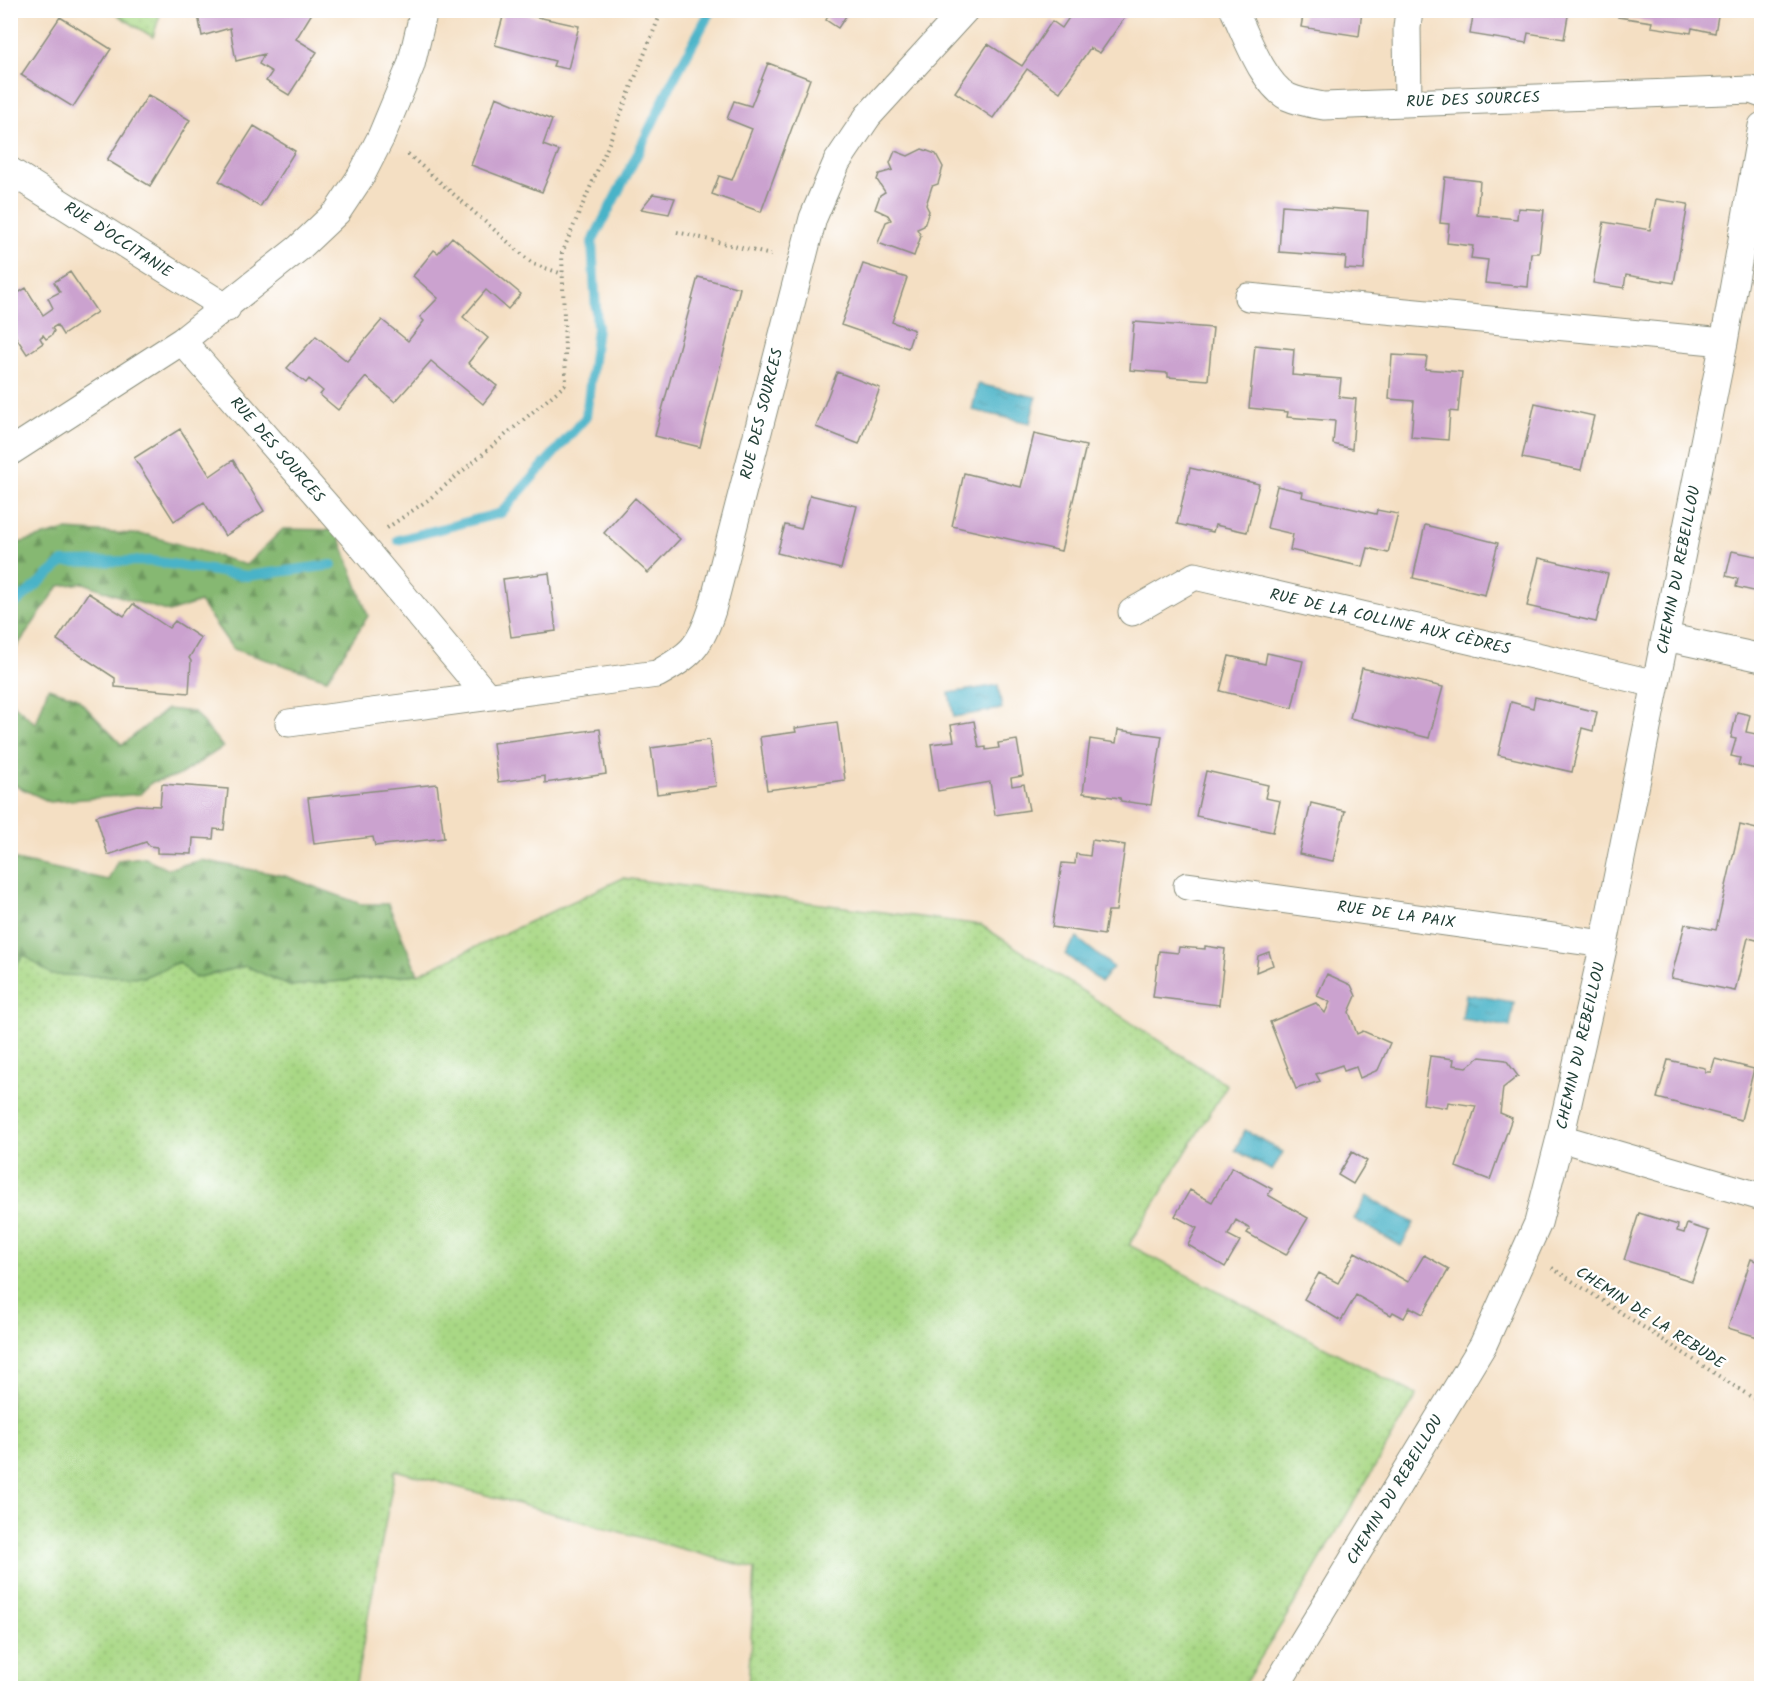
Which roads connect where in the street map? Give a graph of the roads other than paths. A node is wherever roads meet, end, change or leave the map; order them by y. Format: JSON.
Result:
{"nodes":[{"id":1,"x":424,"y":10,"type":"edge"},
{"id":2,"x":965,"y":10,"type":"edge"},
{"id":3,"x":1234,"y":10,"type":"edge"},
{"id":4,"x":1409,"y":10,"type":"edge"},
{"id":5,"x":1761,"y":94,"type":"edge"},
{"id":6,"x":1408,"y":102,"type":"junction"},
{"id":7,"x":1761,"y":126,"type":"edge"},
{"id":8,"x":10,"y":171,"type":"edge"},
{"id":9,"x":1248,"y":297,"type":"dead end"},
{"id":10,"x":227,"y":308,"type":"junction"},
{"id":11,"x":182,"y":341,"type":"junction"},
{"id":12,"x":1724,"y":342,"type":"junction"},
{"id":13,"x":10,"y":452,"type":"edge"},
{"id":14,"x":1132,"y":612,"type":"dead end"},
{"id":15,"x":1666,"y":637,"type":"junction"},
{"id":16,"x":1761,"y":658,"type":"edge"},
{"id":17,"x":1656,"y":684,"type":"junction"},
{"id":18,"x":487,"y":696,"type":"junction"},
{"id":19,"x":289,"y":723,"type":"dead end"},
{"id":20,"x":1187,"y":886,"type":"dead end"},
{"id":21,"x":1604,"y":944,"type":"junction"},
{"id":22,"x":1560,"y":1138,"type":"junction"},
{"id":23,"x":1761,"y":1197,"type":"edge"},
{"id":24,"x":1275,"y":1689,"type":"edge"}],
"edges":[{"from":1,"to":10,"type":"street"},
{"from":2,"to":18,"type":"street","name":"RUE DES SOURCES"},
{"from":3,"to":6,"type":"street","name":"RUE DES SOURCES"},
{"from":4,"to":6,"type":"street"},
{"from":5,"to":6,"type":"street","name":"RUE DES SOURCES"},
{"from":7,"to":12,"type":"street","name":"CHEMIN DU REBEILLOU"},
{"from":8,"to":10,"type":"street","name":"RUE D'OCCITANIE"},
{"from":9,"to":12,"type":"street"},
{"from":10,"to":11,"type":"street"},
{"from":11,"to":13,"type":"street"},
{"from":11,"to":18,"type":"street","name":"RUE DES SOURCES"},
{"from":12,"to":15,"type":"street","name":"CHEMIN DU REBEILLOU"},
{"from":14,"to":17,"type":"street","name":"RUE DE LA COLLINE AUX CÈDRES"},
{"from":15,"to":16,"type":"street"},
{"from":15,"to":17,"type":"street","name":"CHEMIN DU REBEILLOU"},
{"from":17,"to":21,"type":"street","name":"CHEMIN DU REBEILLOU"},
{"from":18,"to":19,"type":"street","name":"RUE DES SOURCES"},
{"from":20,"to":21,"type":"street","name":"RUE DE LA PAIX"},
{"from":21,"to":22,"type":"street","name":"CHEMIN DU REBEILLOU"},
{"from":22,"to":23,"type":"street"},
{"from":22,"to":24,"type":"street","name":"CHEMIN DU REBEILLOU"}]}
